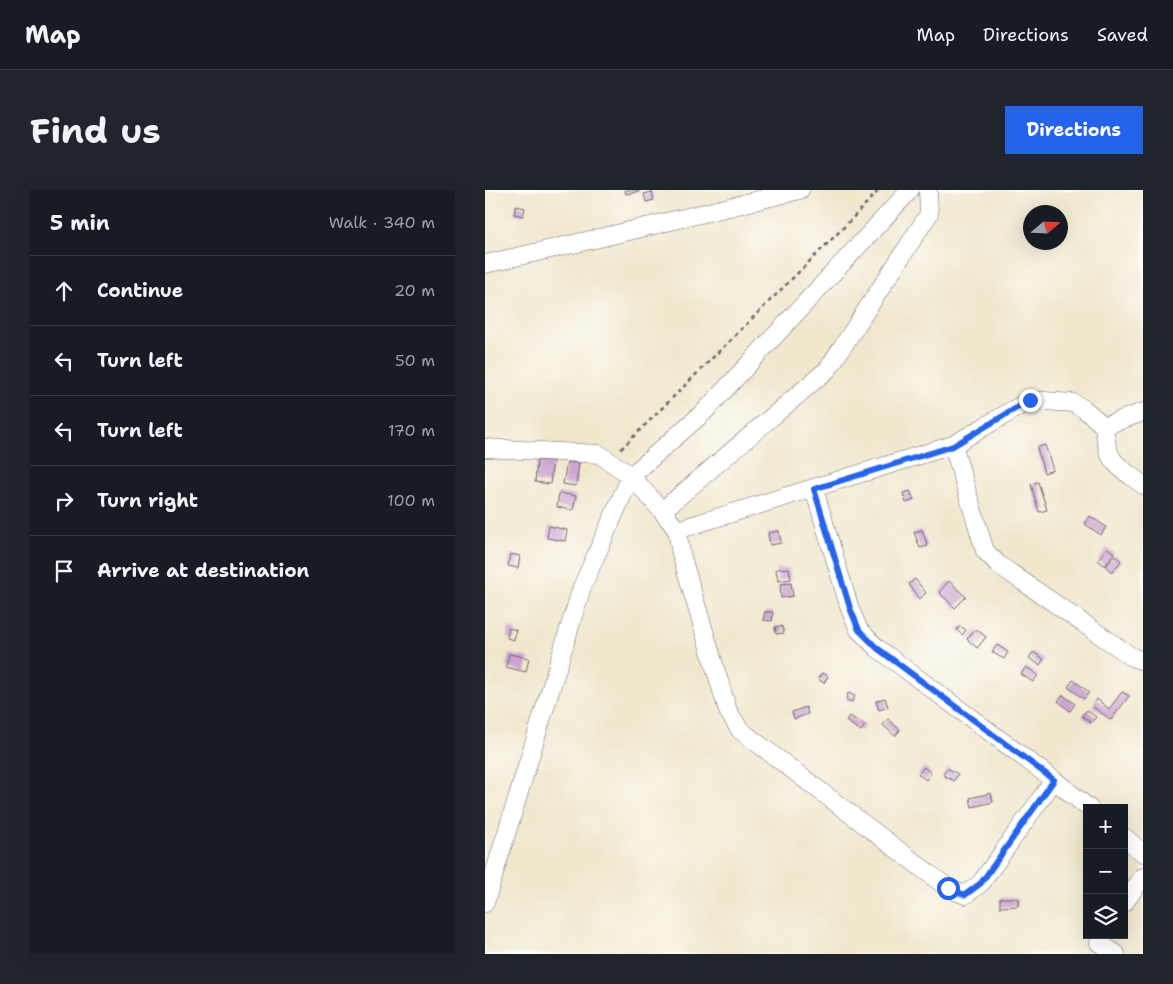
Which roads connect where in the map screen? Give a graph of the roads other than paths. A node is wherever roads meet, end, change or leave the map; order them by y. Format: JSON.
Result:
{"nodes":[{"id":1,"x":800,"y":190,"type":"edge"},
{"id":2,"x":910,"y":190,"type":"edge"},
{"id":3,"x":928,"y":190,"type":"edge"},
{"id":4,"x":485,"y":264,"type":"edge"},
{"id":5,"x":1143,"y":412,"type":"edge"},
{"id":6,"x":1104,"y":426,"type":"junction"},
{"id":7,"x":953,"y":446,"type":"junction"},
{"id":8,"x":485,"y":448,"type":"edge"},
{"id":9,"x":631,"y":476,"type":"junction"},
{"id":10,"x":1143,"y":485,"type":"edge"},
{"id":11,"x":814,"y":489,"type":"junction"},
{"id":12,"x":662,"y":510,"type":"junction"},
{"id":13,"x":677,"y":530,"type":"junction"},
{"id":14,"x":1143,"y":661,"type":"edge"},
{"id":15,"x":1054,"y":780,"type":"junction"},
{"id":16,"x":1084,"y":804,"type":"edge"},
{"id":17,"x":1128,"y":840,"type":"edge"},
{"id":18,"x":1143,"y":853,"type":"edge"},
{"id":19,"x":1143,"y":877,"type":"edge"},
{"id":20,"x":1128,"y":898,"type":"edge"},
{"id":21,"x":485,"y":903,"type":"edge"},
{"id":22,"x":1101,"y":939,"type":"edge"},
{"id":23,"x":1116,"y":954,"type":"edge"}],
"edges":[{"from":1,"to":4,"type":"street"},
{"from":2,"to":9,"type":"street"},
{"from":3,"to":12,"type":"street"},
{"from":5,"to":6,"type":"street"},
{"from":6,"to":7,"type":"street"},
{"from":6,"to":10,"type":"street"},
{"from":7,"to":11,"type":"street"},
{"from":7,"to":14,"type":"street"},
{"from":8,"to":9,"type":"street"},
{"from":9,"to":12,"type":"street"},
{"from":9,"to":21,"type":"street"},
{"from":11,"to":13,"type":"street"},
{"from":11,"to":15,"type":"street"},
{"from":12,"to":13,"type":"street"},
{"from":13,"to":15,"type":"street"},
{"from":15,"to":16,"type":"street"},
{"from":17,"to":18,"type":"street"},
{"from":19,"to":20,"type":"street"},
{"from":22,"to":23,"type":"street"}]}
